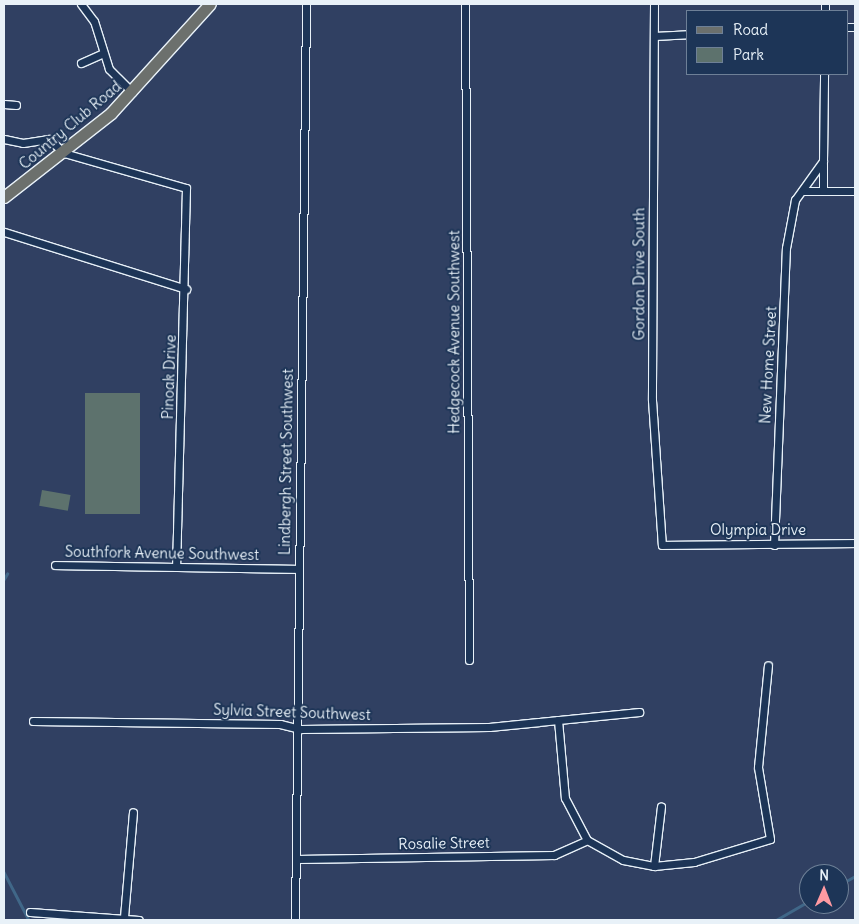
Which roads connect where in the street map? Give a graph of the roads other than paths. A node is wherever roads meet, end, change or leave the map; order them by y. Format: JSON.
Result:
{"nodes":[{"id":1,"x":81,"y":4,"type":"edge"},
{"id":2,"x":210,"y":4,"type":"edge"},
{"id":3,"x":306,"y":4,"type":"edge"},
{"id":4,"x":465,"y":4,"type":"edge"},
{"id":5,"x":654,"y":4,"type":"edge"},
{"id":6,"x":686,"y":34,"type":"edge"},
{"id":7,"x":654,"y":36,"type":"junction"},
{"id":8,"x":103,"y":54,"type":"junction"},
{"id":9,"x":81,"y":64,"type":"dead end"},
{"id":10,"x":824,"y":75,"type":"edge"},
{"id":11,"x":132,"y":92,"type":"junction"},
{"id":12,"x":4,"y":104,"type":"edge"},
{"id":13,"x":16,"y":105,"type":"dead end"},
{"id":14,"x":4,"y":139,"type":"edge"},
{"id":15,"x":64,"y":153,"type":"junction"},
{"id":16,"x":823,"y":161,"type":"junction"},
{"id":17,"x":802,"y":191,"type":"junction"},
{"id":18,"x":823,"y":191,"type":"junction"},
{"id":19,"x":855,"y":191,"type":"edge"},
{"id":20,"x":4,"y":197,"type":"edge"},
{"id":21,"x":4,"y":232,"type":"edge"},
{"id":22,"x":186,"y":289,"type":"junction"},
{"id":23,"x":855,"y":543,"type":"edge"},
{"id":24,"x":662,"y":545,"type":"joint"},
{"id":25,"x":774,"y":545,"type":"junction"},
{"id":26,"x":55,"y":565,"type":"dead end"},
{"id":27,"x":176,"y":567,"type":"junction"},
{"id":28,"x":298,"y":569,"type":"junction"},
{"id":29,"x":469,"y":660,"type":"dead end"},
{"id":30,"x":768,"y":665,"type":"dead end"},
{"id":31,"x":640,"y":712,"type":"dead end"},
{"id":32,"x":558,"y":720,"type":"junction"},
{"id":33,"x":33,"y":721,"type":"dead end"},
{"id":34,"x":300,"y":729,"type":"junction"},
{"id":35,"x":661,"y":806,"type":"dead end"},
{"id":36,"x":133,"y":812,"type":"dead end"},
{"id":37,"x":587,"y":840,"type":"junction"},
{"id":38,"x":297,"y":859,"type":"junction"},
{"id":39,"x":654,"y":866,"type":"junction"},
{"id":40,"x":30,"y":912,"type":"dead end"},
{"id":41,"x":124,"y":918,"type":"junction"},
{"id":42,"x":139,"y":920,"type":"edge"},
{"id":43,"x":295,"y":920,"type":"edge"}],
"edges":[{"from":1,"to":8,"type":"street"},
{"from":2,"to":11,"type":"main road","name":"Country Club Road"},
{"from":3,"to":28,"type":"street","name":"Lindbergh Street Southwest"},
{"from":4,"to":29,"type":"street","name":"Hedgecock Avenue Southwest"},
{"from":5,"to":7,"type":"street","name":"Gordon Drive South"},
{"from":6,"to":7,"type":"street"},
{"from":7,"to":24,"type":"street","name":"Gordon Drive South"},
{"from":8,"to":9,"type":"street"},
{"from":8,"to":11,"type":"street"},
{"from":10,"to":16,"type":"street"},
{"from":11,"to":15,"type":"main road","name":"Country Club Road"},
{"from":12,"to":13,"type":"street"},
{"from":14,"to":15,"type":"street"},
{"from":15,"to":20,"type":"main road","name":"Country Club Road"},
{"from":15,"to":22,"type":"street","name":"Pinoak Drive"},
{"from":16,"to":17,"type":"street","name":"New Home Street"},
{"from":16,"to":18,"type":"street"},
{"from":17,"to":18,"type":"street"},
{"from":17,"to":25,"type":"street","name":"New Home Street"},
{"from":18,"to":19,"type":"street"},
{"from":21,"to":22,"type":"street"},
{"from":22,"to":27,"type":"street","name":"Pinoak Drive"},
{"from":23,"to":25,"type":"street","name":"Olympia Drive"},
{"from":24,"to":25,"type":"street","name":"Olympia Drive"},
{"from":26,"to":27,"type":"street","name":"Southfork Avenue Southwest"},
{"from":27,"to":28,"type":"street","name":"Southfork Avenue Southwest"},
{"from":28,"to":34,"type":"street","name":"Lindbergh Street Southwest"},
{"from":30,"to":39,"type":"street"},
{"from":31,"to":32,"type":"street","name":"Sylvia Street Southwest"},
{"from":32,"to":34,"type":"street","name":"Sylvia Street Southwest"},
{"from":32,"to":37,"type":"street"},
{"from":33,"to":34,"type":"street","name":"Sylvia Street Southwest"},
{"from":34,"to":38,"type":"street","name":"Lindbergh Street Southwest"},
{"from":35,"to":39,"type":"street"},
{"from":36,"to":41,"type":"street"},
{"from":37,"to":38,"type":"street","name":"Rosalie Street"},
{"from":37,"to":39,"type":"street"},
{"from":38,"to":43,"type":"street","name":"Lindbergh Street Southwest"},
{"from":40,"to":41,"type":"street"},
{"from":41,"to":42,"type":"street"}]}
